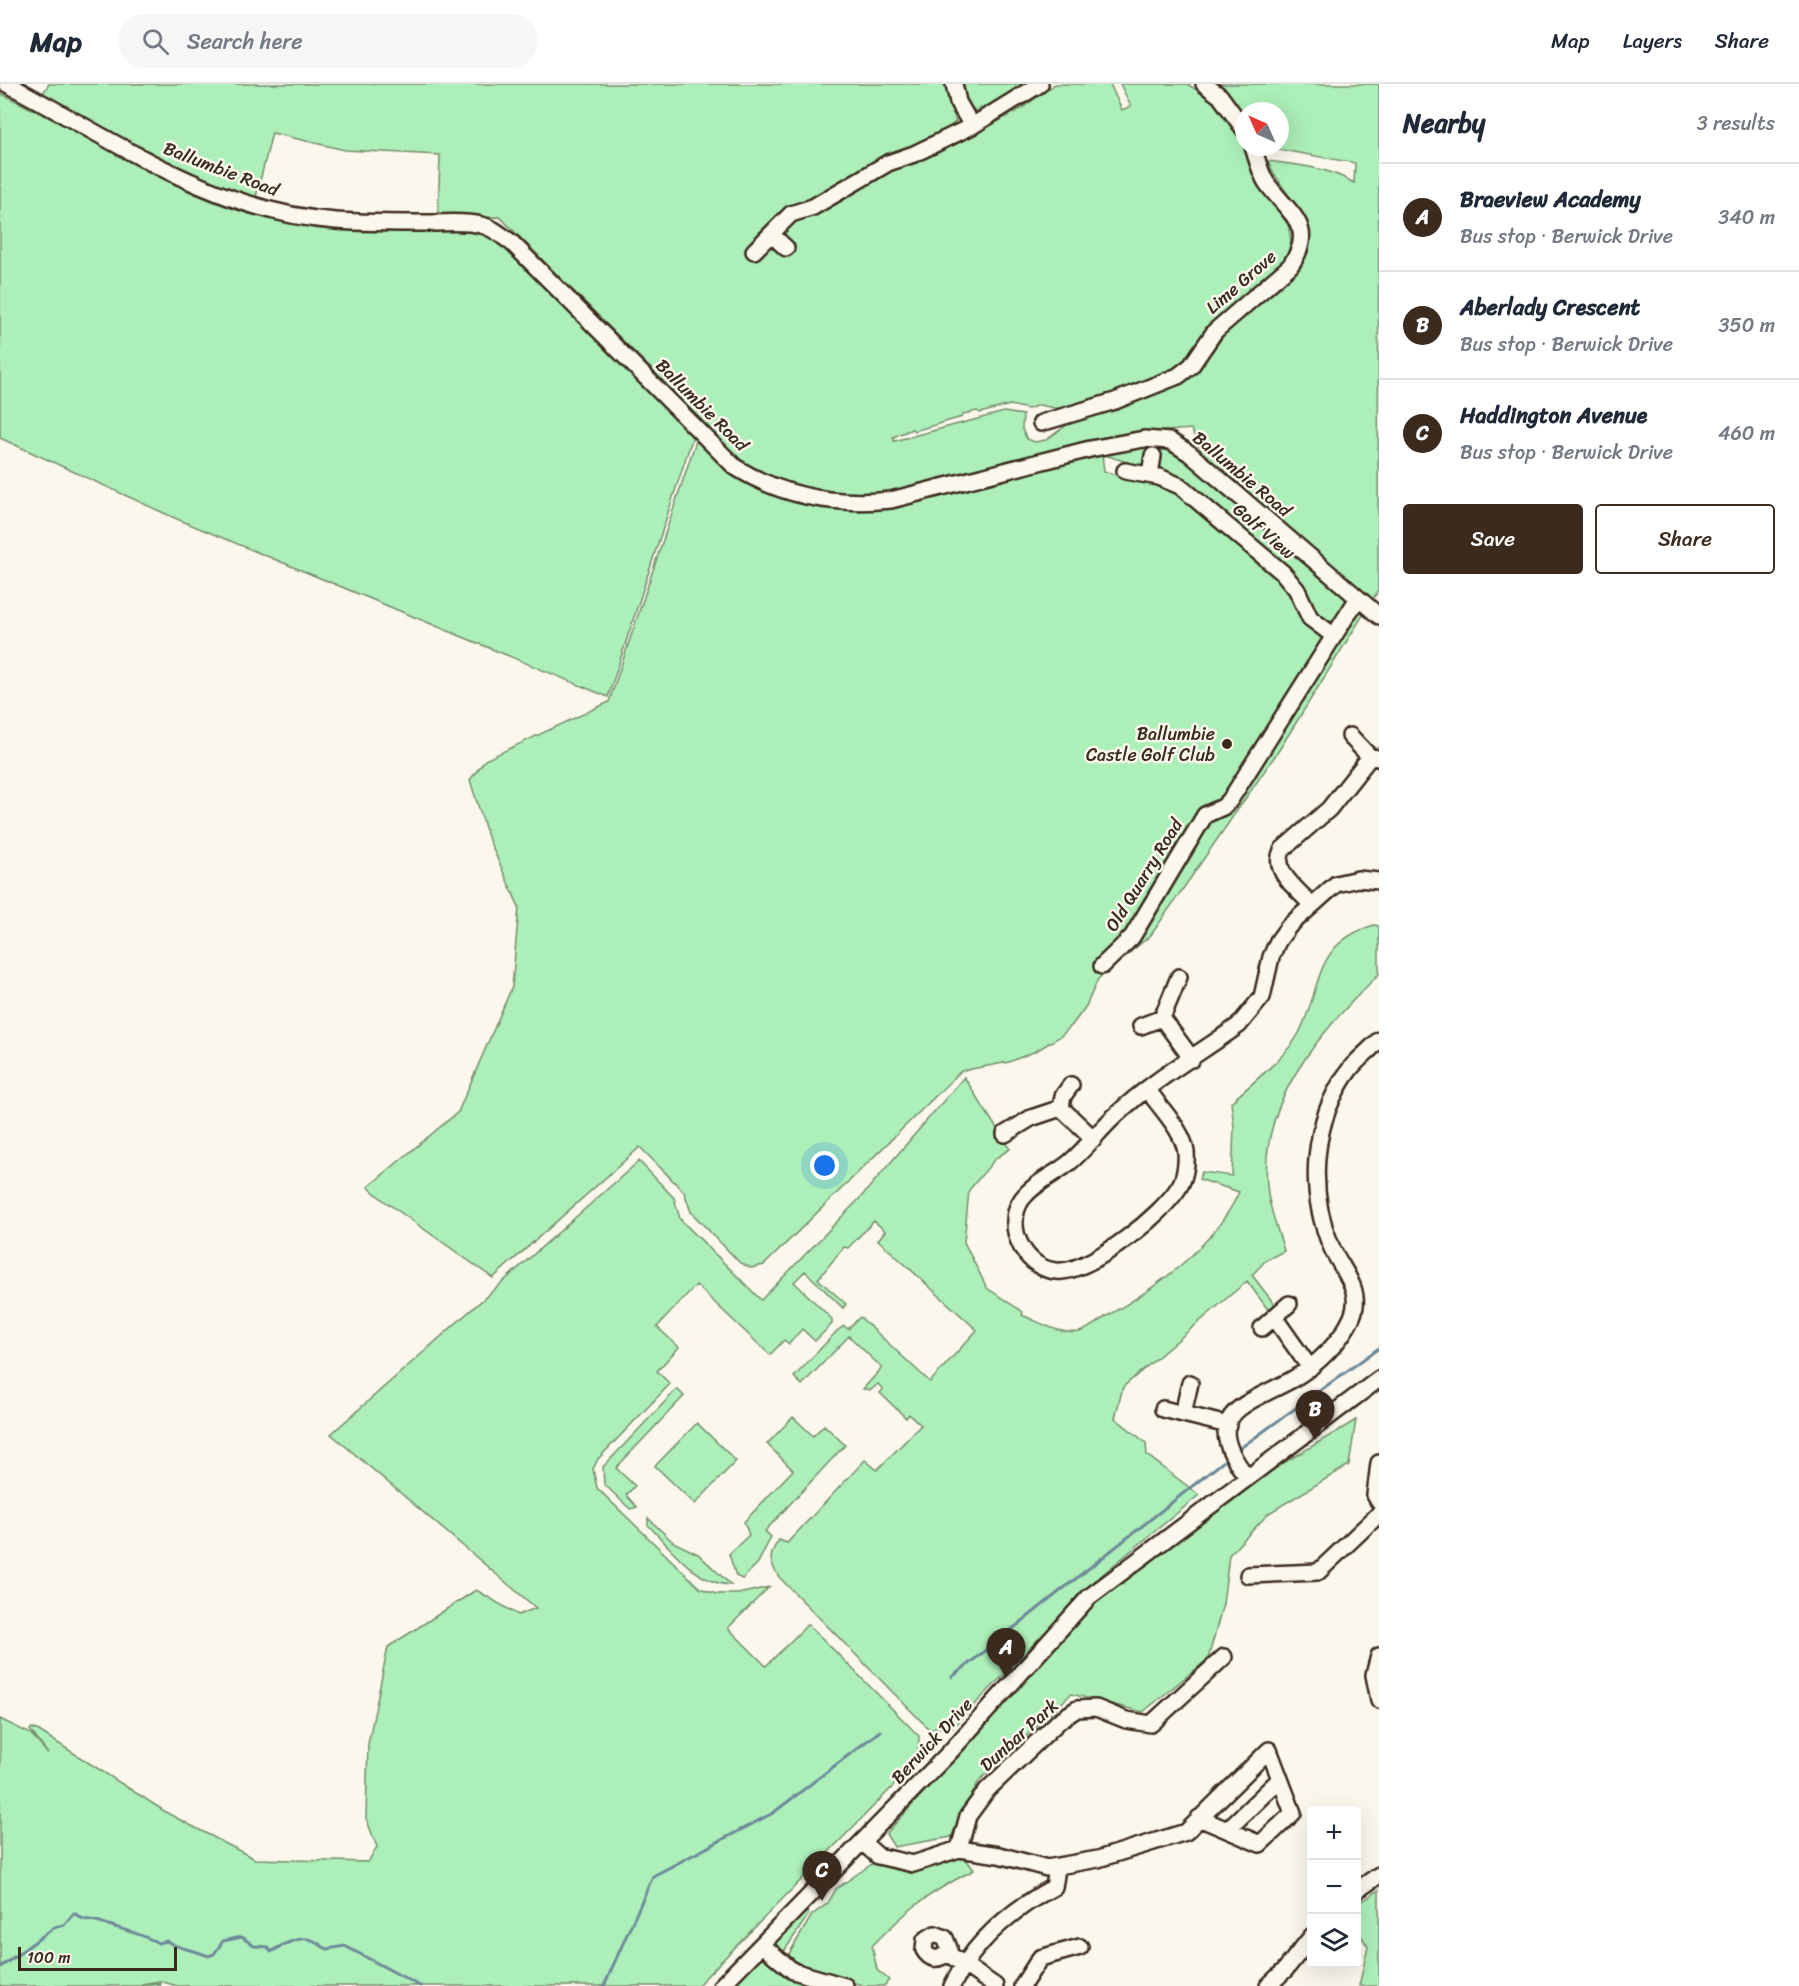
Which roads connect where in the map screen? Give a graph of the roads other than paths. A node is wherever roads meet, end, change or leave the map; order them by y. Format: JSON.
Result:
{"nodes":[{"id":1,"x":7,"y":84,"type":"edge"},
{"id":2,"x":954,"y":84,"type":"edge"},
{"id":3,"x":1040,"y":84,"type":"edge"},
{"id":4,"x":1204,"y":84,"type":"edge"},
{"id":5,"x":1235,"y":117,"type":"edge"},
{"id":6,"x":972,"y":126,"type":"junction"},
{"id":7,"x":1256,"y":156,"type":"edge"},
{"id":8,"x":771,"y":234,"type":"junction"},
{"id":9,"x":786,"y":248,"type":"dead end"},
{"id":10,"x":754,"y":251,"type":"dead end"},
{"id":11,"x":1041,"y":423,"type":"dead end"},
{"id":12,"x":1153,"y":456,"type":"dead end"},
{"id":13,"x":1125,"y":471,"type":"dead end"},
{"id":14,"x":1150,"y":474,"type":"junction"},
{"id":15,"x":1358,"y":598,"type":"junction"},
{"id":16,"x":1379,"y":616,"type":"edge"},
{"id":17,"x":1334,"y":636,"type":"junction"},
{"id":18,"x":1350,"y":736,"type":"dead end"},
{"id":19,"x":1374,"y":757,"type":"edge"},
{"id":20,"x":1379,"y":881,"type":"edge"},
{"id":21,"x":1312,"y":905,"type":"junction"},
{"id":22,"x":1102,"y":966,"type":"dead end"},
{"id":23,"x":1179,"y":977,"type":"dead end"},
{"id":24,"x":1162,"y":1018,"type":"junction"},
{"id":25,"x":1141,"y":1026,"type":"dead end"},
{"id":26,"x":1379,"y":1040,"type":"edge"},
{"id":27,"x":1192,"y":1059,"type":"junction"},
{"id":28,"x":1071,"y":1085,"type":"dead end"},
{"id":29,"x":1148,"y":1090,"type":"junction"},
{"id":30,"x":1061,"y":1108,"type":"junction"},
{"id":31,"x":1005,"y":1134,"type":"dead end"},
{"id":32,"x":1094,"y":1139,"type":"junction"},
{"id":33,"x":1288,"y":1304,"type":"dead end"},
{"id":34,"x":1274,"y":1317,"type":"junction"},
{"id":35,"x":1262,"y":1328,"type":"dead end"},
{"id":36,"x":1310,"y":1368,"type":"junction"},
{"id":37,"x":1379,"y":1379,"type":"edge"},
{"id":38,"x":1191,"y":1383,"type":"dead end"},
{"id":39,"x":1163,"y":1409,"type":"dead end"},
{"id":40,"x":1183,"y":1414,"type":"junction"},
{"id":41,"x":1228,"y":1425,"type":"junction"},
{"id":42,"x":1379,"y":1463,"type":"edge"},
{"id":43,"x":1247,"y":1477,"type":"junction"},
{"id":44,"x":1379,"y":1502,"type":"edge"},
{"id":45,"x":1379,"y":1515,"type":"edge"},
{"id":46,"x":1248,"y":1575,"type":"dead end"},
{"id":47,"x":1379,"y":1656,"type":"edge"},
{"id":48,"x":1224,"y":1657,"type":"dead end"},
{"id":49,"x":1379,"y":1700,"type":"edge"},
{"id":50,"x":1280,"y":1779,"type":"junction"},
{"id":51,"x":1199,"y":1818,"type":"junction"},
{"id":52,"x":1227,"y":1830,"type":"junction"},
{"id":53,"x":862,"y":1842,"type":"junction"},
{"id":54,"x":959,"y":1849,"type":"junction"},
{"id":55,"x":1053,"y":1867,"type":"junction"},
{"id":56,"x":1379,"y":1875,"type":"edge"},
{"id":57,"x":1361,"y":1888,"type":"edge"},
{"id":58,"x":1307,"y":1941,"type":"edge"},
{"id":59,"x":762,"y":1945,"type":"junction"},
{"id":60,"x":1080,"y":1947,"type":"dead end"},
{"id":61,"x":947,"y":1953,"type":"dead end"},
{"id":62,"x":963,"y":1964,"type":"junction"},
{"id":63,"x":822,"y":1983,"type":"edge"},
{"id":64,"x":721,"y":1986,"type":"edge"},
{"id":65,"x":845,"y":1986,"type":"edge"},
{"id":66,"x":952,"y":1986,"type":"edge"},
{"id":67,"x":995,"y":1986,"type":"edge"},
{"id":68,"x":1022,"y":1986,"type":"edge"},
{"id":69,"x":1268,"y":1986,"type":"edge"}],
"edges":[{"from":1,"to":15,"type":"street","name":"Ballumbie Road"},
{"from":2,"to":6,"type":"street"},
{"from":3,"to":6,"type":"street"},
{"from":4,"to":5,"type":"street"},
{"from":6,"to":8,"type":"street"},
{"from":7,"to":11,"type":"street","name":"Lime Grove"},
{"from":8,"to":9,"type":"street"},
{"from":8,"to":10,"type":"street"},
{"from":12,"to":14,"type":"street"},
{"from":13,"to":14,"type":"street","name":"Golf View"},
{"from":14,"to":17,"type":"street","name":"Golf View"},
{"from":15,"to":16,"type":"street","name":"Ballumbie Road"},
{"from":15,"to":17,"type":"street","name":"Old Quarry Road"},
{"from":17,"to":22,"type":"street","name":"Old Quarry Road"},
{"from":18,"to":19,"type":"street"},
{"from":19,"to":21,"type":"street"},
{"from":20,"to":21,"type":"street"},
{"from":21,"to":27,"type":"street"},
{"from":23,"to":24,"type":"street"},
{"from":24,"to":25,"type":"street"},
{"from":24,"to":27,"type":"street"},
{"from":26,"to":36,"type":"street"},
{"from":27,"to":29,"type":"street"},
{"from":28,"to":30,"type":"street"},
{"from":29,"to":32,"type":"street"},
{"from":29,"to":32,"type":"street"},
{"from":30,"to":31,"type":"street"},
{"from":30,"to":32,"type":"street"},
{"from":33,"to":34,"type":"street"},
{"from":34,"to":35,"type":"street"},
{"from":34,"to":36,"type":"street"},
{"from":36,"to":41,"type":"street"},
{"from":37,"to":43,"type":"street","name":"Berwick Drive"},
{"from":38,"to":40,"type":"street"},
{"from":39,"to":40,"type":"street"},
{"from":40,"to":41,"type":"street"},
{"from":41,"to":43,"type":"street"},
{"from":42,"to":44,"type":"street"},
{"from":43,"to":53,"type":"street","name":"Berwick Drive"},
{"from":45,"to":46,"type":"street"},
{"from":47,"to":49,"type":"street"},
{"from":48,"to":54,"type":"street","name":"Dunbar Park"},
{"from":50,"to":51,"type":"street"},
{"from":50,"to":52,"type":"street"},
{"from":50,"to":52,"type":"street"},
{"from":51,"to":52,"type":"street"},
{"from":51,"to":55,"type":"street"},
{"from":53,"to":54,"type":"street"},
{"from":53,"to":59,"type":"street","name":"Berwick Drive"},
{"from":54,"to":55,"type":"street"},
{"from":55,"to":62,"type":"street"},
{"from":56,"to":57,"type":"street"},
{"from":58,"to":69,"type":"street"},
{"from":59,"to":63,"type":"street"},
{"from":59,"to":64,"type":"street","name":"Berwick Drive"},
{"from":60,"to":68,"type":"street"},
{"from":61,"to":62,"type":"street"},
{"from":62,"to":66,"type":"street"},
{"from":62,"to":67,"type":"street"},
{"from":63,"to":65,"type":"street"}]}
